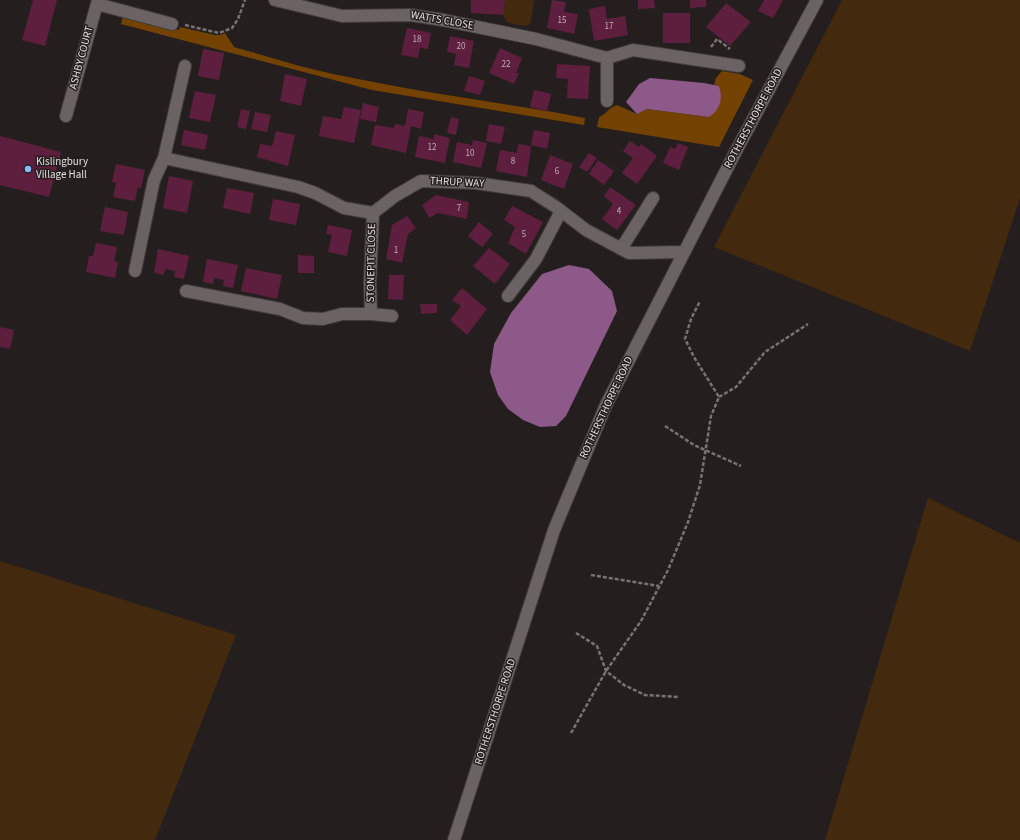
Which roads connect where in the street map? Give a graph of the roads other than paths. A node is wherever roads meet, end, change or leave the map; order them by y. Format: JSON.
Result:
{"nodes":[{"id":1,"x":275,"y":0,"type":"edge"},
{"id":2,"x":817,"y":0,"type":"edge"},
{"id":3,"x":97,"y":2,"type":"edge"},
{"id":4,"x":172,"y":24,"type":"road end"},
{"id":5,"x":607,"y":58,"type":"junction"},
{"id":6,"x":185,"y":66,"type":"dead end"},
{"id":7,"x":739,"y":66,"type":"dead end"},
{"id":8,"x":607,"y":101,"type":"dead end"},
{"id":9,"x":66,"y":116,"type":"dead end"},
{"id":10,"x":164,"y":158,"type":"junction"},
{"id":11,"x":653,"y":198,"type":"dead end"},
{"id":12,"x":561,"y":211,"type":"junction"},
{"id":13,"x":373,"y":213,"type":"junction"},
{"id":14,"x":621,"y":249,"type":"junction"},
{"id":15,"x":684,"y":252,"type":"junction"},
{"id":16,"x":135,"y":271,"type":"dead end"},
{"id":17,"x":186,"y":291,"type":"dead end"},
{"id":18,"x":508,"y":296,"type":"dead end"},
{"id":19,"x":371,"y":314,"type":"junction"},
{"id":20,"x":392,"y":316,"type":"dead end"},
{"id":21,"x":454,"y":840,"type":"edge"}],
"edges":[{"from":1,"to":5,"type":"street","name":"WATTS CLOSE"},
{"from":2,"to":15,"type":"street","name":"ROTHERSTHORPE ROAD"},
{"from":3,"to":4,"type":"street"},
{"from":3,"to":9,"type":"street","name":"ASHBY COURT"},
{"from":5,"to":7,"type":"street"},
{"from":5,"to":8,"type":"street"},
{"from":6,"to":10,"type":"street"},
{"from":10,"to":13,"type":"street"},
{"from":10,"to":16,"type":"street"},
{"from":11,"to":14,"type":"street"},
{"from":12,"to":13,"type":"street","name":"THRUP WAY"},
{"from":12,"to":14,"type":"street","name":"THRUP WAY"},
{"from":12,"to":18,"type":"street"},
{"from":13,"to":19,"type":"street","name":"STONEPIT CLOSE"},
{"from":14,"to":15,"type":"street","name":"THRUP WAY"},
{"from":15,"to":21,"type":"street","name":"ROTHERSTHORPE ROAD"},
{"from":17,"to":19,"type":"street","name":"STONEPIT CLOSE"},
{"from":19,"to":20,"type":"street","name":"STONEPIT CLOSE"}]}
